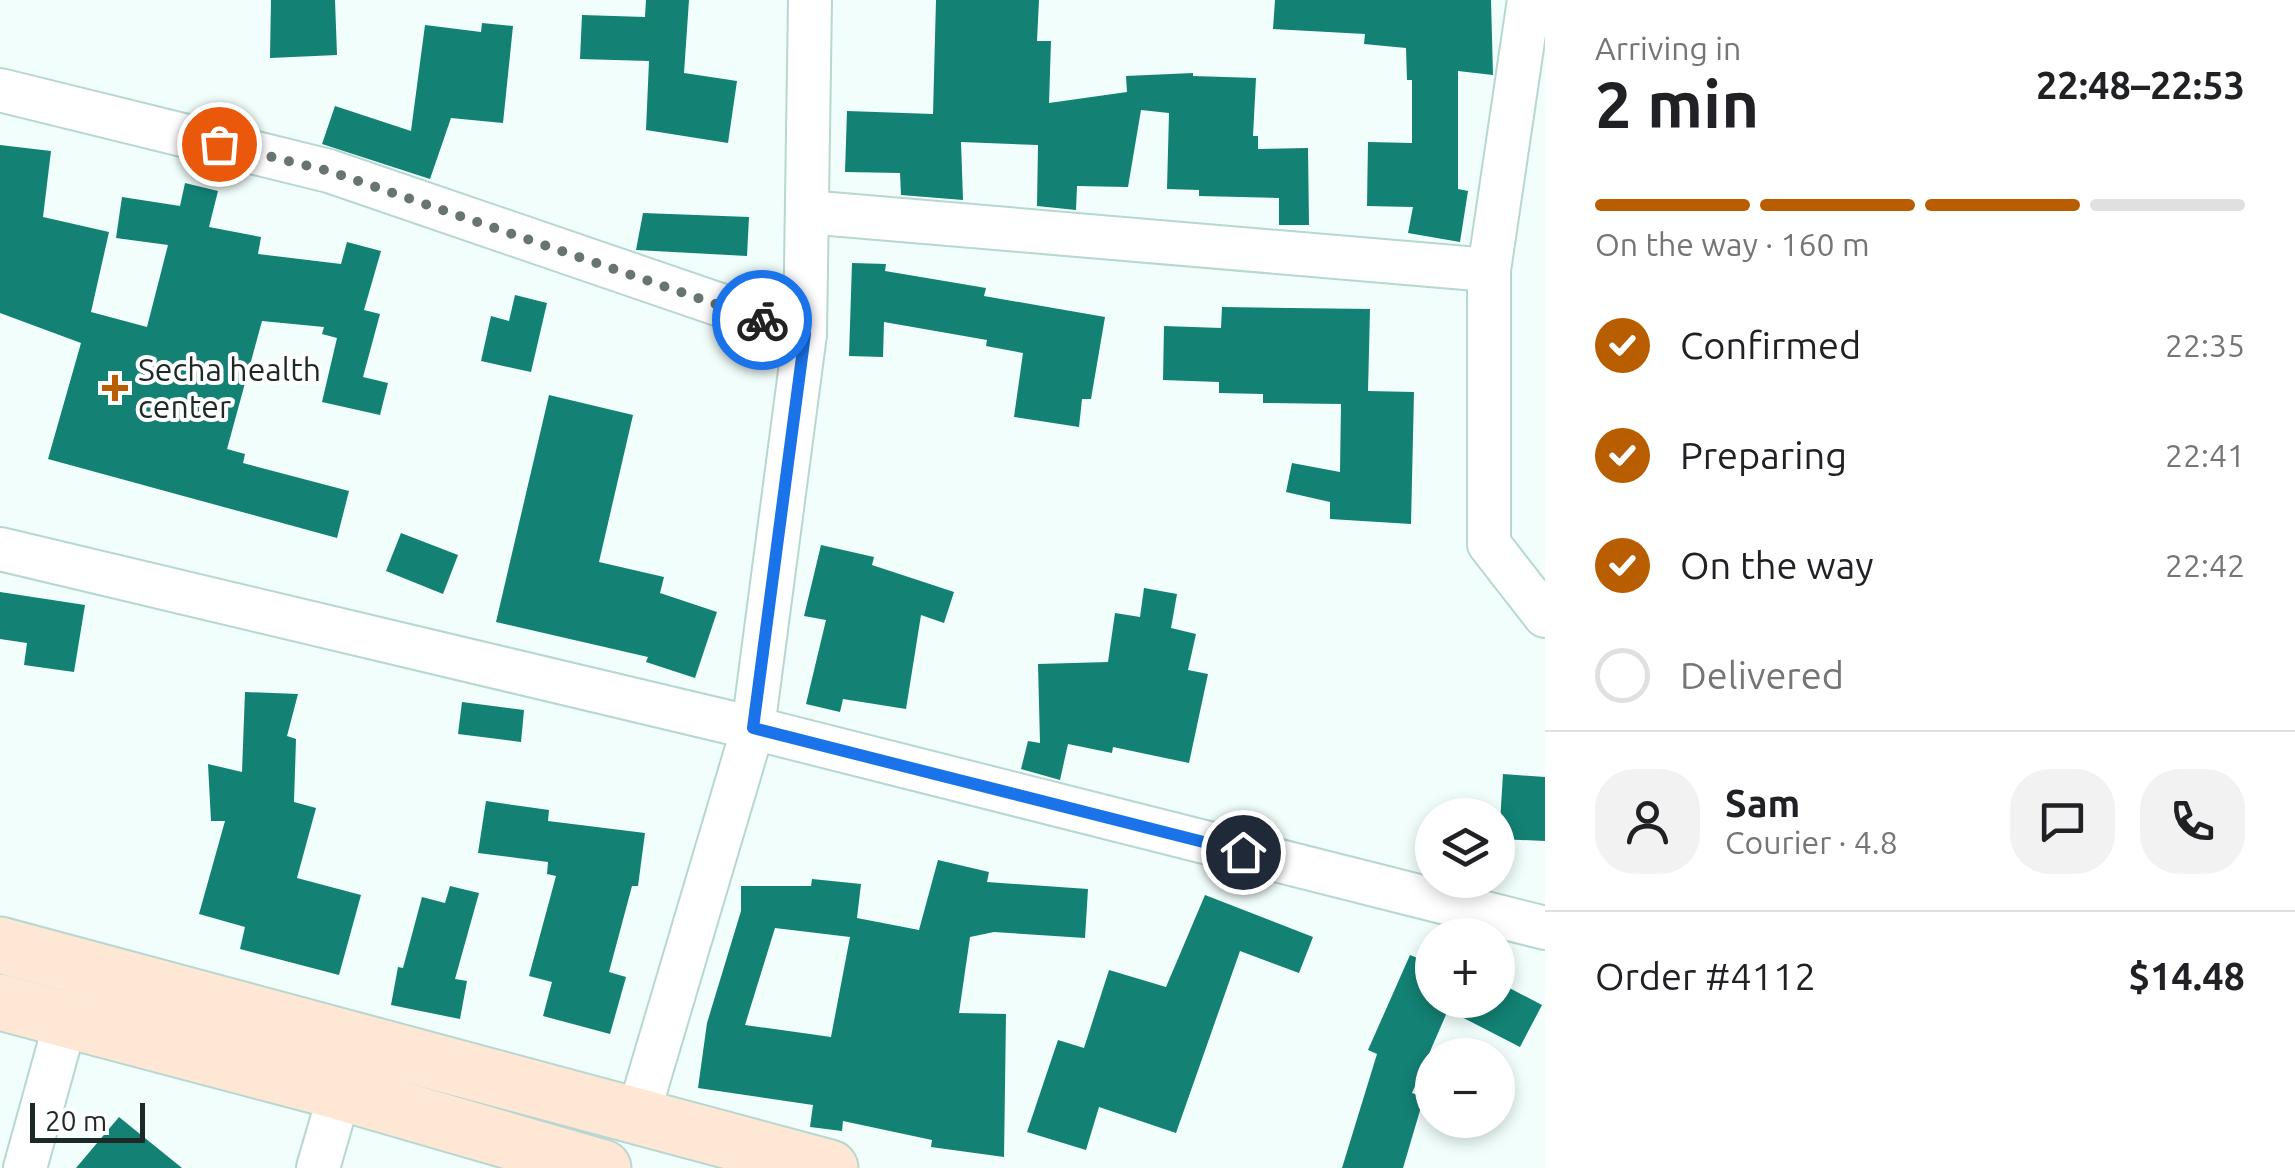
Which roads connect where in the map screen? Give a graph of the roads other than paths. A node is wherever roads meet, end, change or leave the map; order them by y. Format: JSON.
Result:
{"nodes":[{"id":1,"x":810,"y":0,"type":"edge"},
{"id":2,"x":1529,"y":0,"type":"edge"},
{"id":3,"x":0,"y":90,"type":"edge"},
{"id":4,"x":806,"y":212,"type":"junction"},
{"id":5,"x":1490,"y":270,"type":"junction"},
{"id":6,"x":805,"y":334,"type":"junction"},
{"id":7,"x":0,"y":549,"type":"edge"},
{"id":8,"x":1545,"y":616,"type":"edge"},
{"id":9,"x":753,"y":728,"type":"junction"},
{"id":10,"x":1545,"y":928,"type":"edge"},
{"id":11,"x":0,"y":946,"type":"edge"},
{"id":12,"x":0,"y":1002,"type":"edge"},
{"id":13,"x":66,"y":1020,"type":"junction"},
{"id":14,"x":340,"y":1092,"type":"junction"},
{"id":15,"x":638,"y":1115,"type":"junction"},
{"id":16,"x":25,"y":1168,"type":"edge"},
{"id":17,"x":318,"y":1168,"type":"edge"},
{"id":18,"x":602,"y":1168,"type":"edge"},
{"id":19,"x":830,"y":1168,"type":"edge"}],
"edges":[{"from":1,"to":4,"type":"street"},
{"from":2,"to":5,"type":"street"},
{"from":3,"to":6,"type":"street"},
{"from":4,"to":5,"type":"street"},
{"from":4,"to":6,"type":"street"},
{"from":5,"to":8,"type":"street"},
{"from":6,"to":9,"type":"street"},
{"from":7,"to":9,"type":"street"},
{"from":9,"to":10,"type":"street"},
{"from":9,"to":15,"type":"street"},
{"from":11,"to":15,"type":"street"},
{"from":12,"to":13,"type":"street"},
{"from":13,"to":14,"type":"street"},
{"from":13,"to":16,"type":"street"},
{"from":14,"to":17,"type":"street"},
{"from":14,"to":18,"type":"street"},
{"from":15,"to":19,"type":"street"}]}
